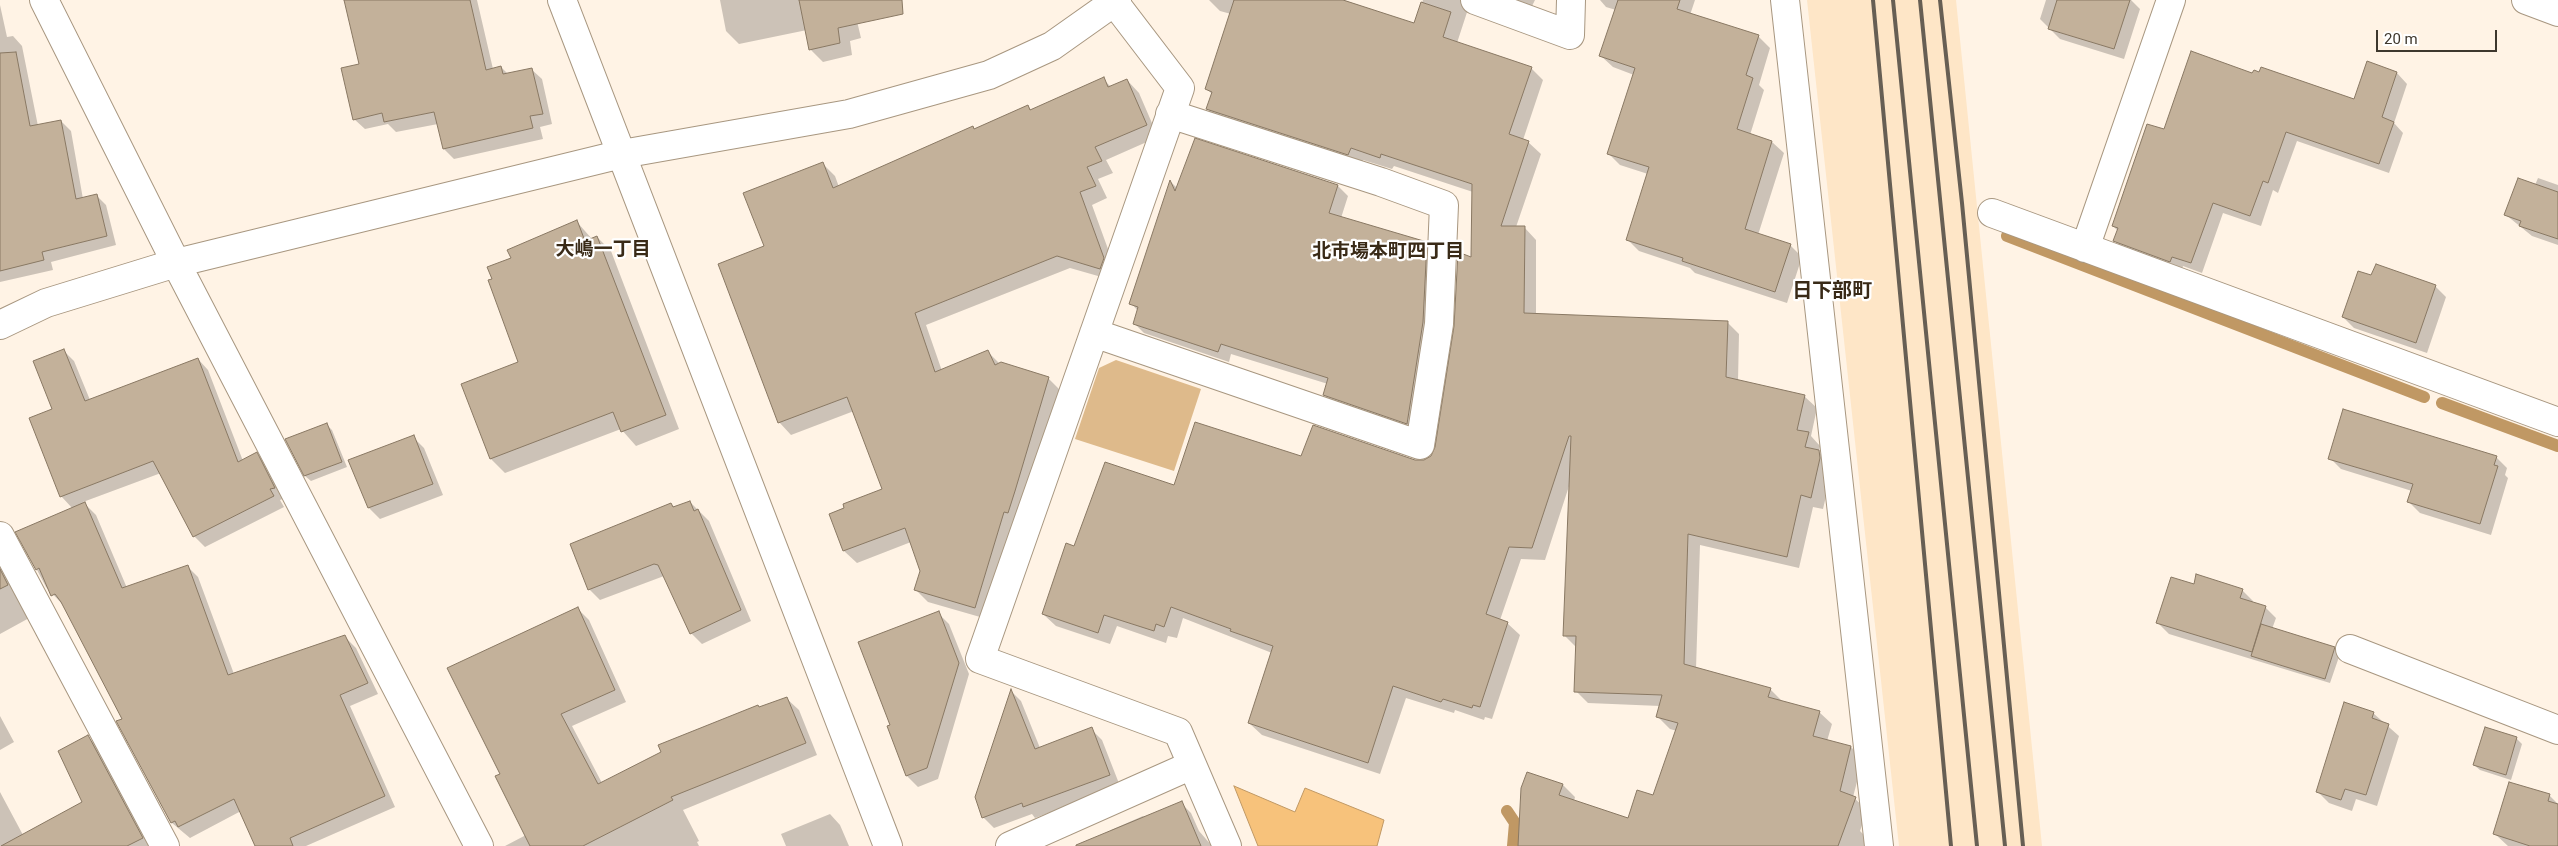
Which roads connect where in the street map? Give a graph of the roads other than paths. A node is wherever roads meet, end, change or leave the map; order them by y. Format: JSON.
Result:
{"nodes":[{"id":1,"x":44,"y":0,"type":"edge"},
{"id":2,"x":562,"y":0,"type":"edge"},
{"id":3,"x":1475,"y":0,"type":"edge"},
{"id":4,"x":1571,"y":0,"type":"edge"},
{"id":5,"x":1785,"y":0,"type":"edge"},
{"id":6,"x":2171,"y":0,"type":"edge"},
{"id":7,"x":2526,"y":0,"type":"edge"},
{"id":8,"x":1116,"y":1,"type":"edge"},
{"id":9,"x":2558,"y":12,"type":"edge"},
{"id":10,"x":1170,"y":114,"type":"junction"},
{"id":11,"x":622,"y":154,"type":"junction"},
{"id":12,"x":1992,"y":213,"type":"dead end"},
{"id":13,"x":2085,"y":248,"type":"junction"},
{"id":14,"x":176,"y":263,"type":"junction"},
{"id":15,"x":0,"y":325,"type":"edge"},
{"id":16,"x":1094,"y":333,"type":"junction"},
{"id":17,"x":2558,"y":422,"type":"edge"},
{"id":18,"x":0,"y":536,"type":"edge"},
{"id":19,"x":2350,"y":649,"type":"dead end"},
{"id":20,"x":2558,"y":730,"type":"edge"},
{"id":21,"x":1192,"y":765,"type":"junction"},
{"id":22,"x":165,"y":846,"type":"edge"},
{"id":23,"x":479,"y":846,"type":"edge"},
{"id":24,"x":888,"y":846,"type":"edge"},
{"id":25,"x":1010,"y":846,"type":"edge"},
{"id":26,"x":1227,"y":846,"type":"edge"},
{"id":27,"x":1879,"y":846,"type":"edge"}],
"edges":[{"from":1,"to":14,"type":"street"},
{"from":2,"to":11,"type":"street"},
{"from":3,"to":4,"type":"street"},
{"from":5,"to":27,"type":"street"},
{"from":6,"to":13,"type":"street"},
{"from":7,"to":9,"type":"street"},
{"from":8,"to":10,"type":"street"},
{"from":8,"to":11,"type":"street"},
{"from":10,"to":16,"type":"street"},
{"from":10,"to":16,"type":"street"},
{"from":11,"to":14,"type":"street"},
{"from":11,"to":24,"type":"street"},
{"from":12,"to":13,"type":"street"},
{"from":13,"to":17,"type":"street"},
{"from":14,"to":15,"type":"street"},
{"from":14,"to":23,"type":"street"},
{"from":16,"to":21,"type":"street"},
{"from":18,"to":22,"type":"street"},
{"from":19,"to":20,"type":"street"},
{"from":21,"to":25,"type":"street"},
{"from":21,"to":26,"type":"street"}]}
